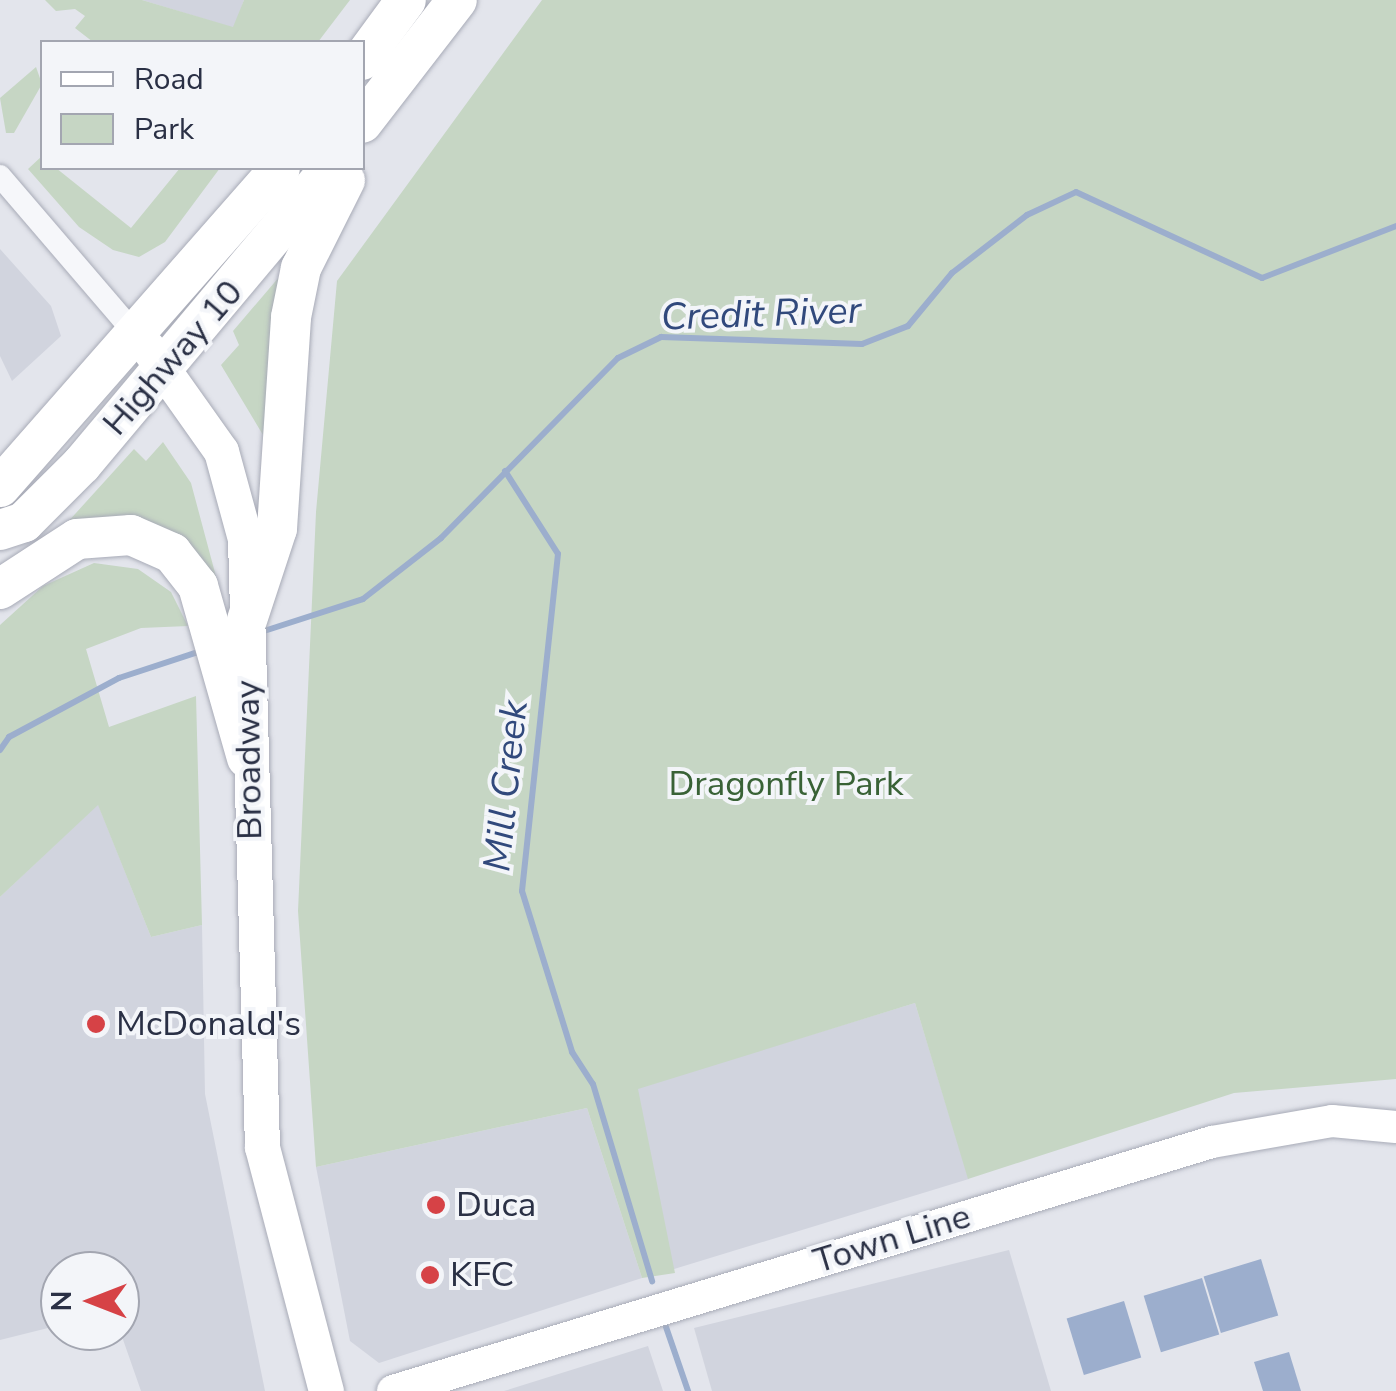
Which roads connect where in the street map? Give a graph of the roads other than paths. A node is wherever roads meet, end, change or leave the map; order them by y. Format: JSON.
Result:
{"nodes":[{"id":1,"x":406,"y":0,"type":"edge"},
{"id":2,"x":456,"y":0,"type":"edge"},
{"id":3,"x":365,"y":56,"type":"edge"},
{"id":4,"x":373,"y":109,"type":"edge"},
{"id":5,"x":278,"y":170,"type":"edge"},
{"id":6,"x":328,"y":170,"type":"edge"},
{"id":7,"x":350,"y":170,"type":"edge"},
{"id":8,"x":0,"y":176,"type":"edge"},
{"id":9,"x":138,"y":336,"type":"junction"},
{"id":10,"x":166,"y":367,"type":"junction"},
{"id":11,"x":0,"y":487,"type":"edge"},
{"id":12,"x":0,"y":530,"type":"edge"},
{"id":13,"x":0,"y":588,"type":"edge"},
{"id":14,"x":230,"y":643,"type":"junction"},
{"id":15,"x":247,"y":758,"type":"joint"},
{"id":16,"x":1396,"y":1127,"type":"edge"},
{"id":17,"x":276,"y":1213,"type":"junction"},
{"id":18,"x":308,"y":1391,"type":"edge"},
{"id":19,"x":326,"y":1391,"type":"edge"},
{"id":20,"x":393,"y":1391,"type":"edge"}],
"edges":[{"from":1,"to":3,"type":"highway"},
{"from":2,"to":4,"type":"highway"},
{"from":5,"to":9,"type":"highway","name":"Highway 10"},
{"from":6,"to":10,"type":"highway","name":"Highway 10"},
{"from":7,"to":14,"type":"highway"},
{"from":8,"to":9,"type":"street"},
{"from":9,"to":10,"type":"main road"},
{"from":9,"to":11,"type":"highway","name":"Highway 10"},
{"from":10,"to":12,"type":"highway","name":"Highway 10"},
{"from":10,"to":14,"type":"main road"},
{"from":13,"to":14,"type":"highway"},
{"from":14,"to":15,"type":"highway"},
{"from":15,"to":17,"type":"main road","name":"Broadway"},
{"from":16,"to":20,"type":"main road","name":"Town Line"},
{"from":17,"to":18,"type":"main road","name":"Broadway"},
{"from":17,"to":19,"type":"main road","name":"Broadway"}]}
